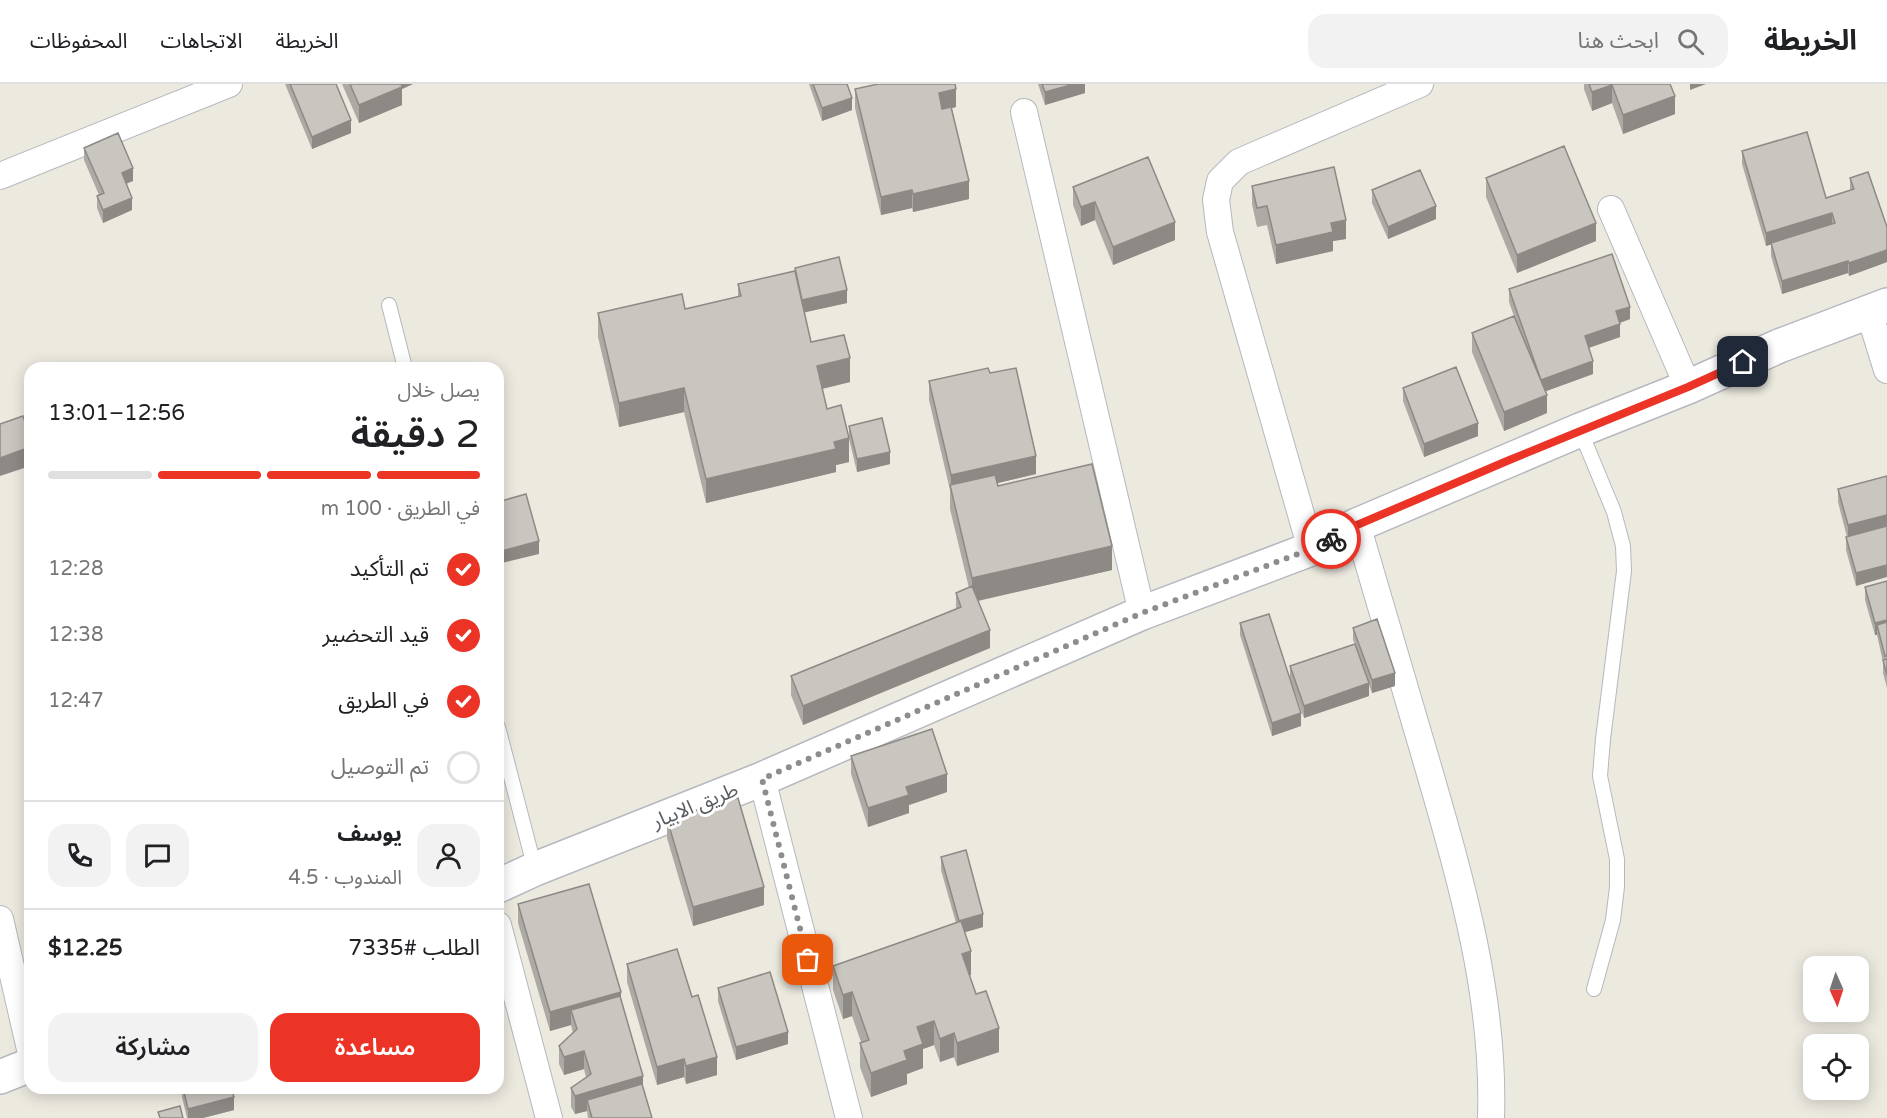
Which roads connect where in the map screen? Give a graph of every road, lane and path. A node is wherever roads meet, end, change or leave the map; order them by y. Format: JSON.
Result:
{"nodes":[{"id":1,"x":229,"y":84,"type":"edge"},
{"id":2,"x":1420,"y":84,"type":"edge"},
{"id":3,"x":1024,"y":112,"type":"dead end"},
{"id":4,"x":0,"y":176,"type":"edge"},
{"id":5,"x":1611,"y":209,"type":"dead end"},
{"id":6,"x":389,"y":304,"type":"dead end"},
{"id":7,"x":1878,"y":308,"type":"edge"},
{"id":8,"x":404,"y":362,"type":"edge"},
{"id":9,"x":1887,"y":370,"type":"edge"},
{"id":10,"x":1688,"y":387,"type":"junction"},
{"id":11,"x":1580,"y":430,"type":"junction"},
{"id":12,"x":1357,"y":525,"type":"junction"},
{"id":13,"x":1311,"y":549,"type":"junction"},
{"id":14,"x":1142,"y":613,"type":"junction"},
{"id":15,"x":504,"y":750,"type":"edge"},
{"id":16,"x":762,"y":779,"type":"junction"},
{"id":17,"x":535,"y":869,"type":"junction"},
{"id":18,"x":504,"y":883,"type":"edge"},
{"id":19,"x":0,"y":919,"type":"edge"},
{"id":20,"x":504,"y":947,"type":"edge"},
{"id":21,"x":1594,"y":989,"type":"dead end"},
{"id":22,"x":24,"y":1022,"type":"edge"},
{"id":23,"x":24,"y":1067,"type":"edge"},
{"id":24,"x":0,"y":1077,"type":"edge"},
{"id":25,"x":549,"y":1118,"type":"edge"},
{"id":26,"x":849,"y":1118,"type":"edge"},
{"id":27,"x":1491,"y":1118,"type":"edge"}],
"edges":[{"from":1,"to":4,"type":"street"},
{"from":2,"to":13,"type":"street"},
{"from":3,"to":14,"type":"street"},
{"from":5,"to":10,"type":"street"},
{"from":6,"to":8,"type":"lane"},
{"from":7,"to":9,"type":"street"},
{"from":7,"to":10,"type":"main road","name":"طريق الابيار"},
{"from":10,"to":11,"type":"main road","name":"طريق الابيار"},
{"from":11,"to":12,"type":"main road","name":"طريق الابيار"},
{"from":11,"to":21,"type":"lane"},
{"from":12,"to":13,"type":"main road","name":"طريق الابيار"},
{"from":12,"to":27,"type":"street"},
{"from":13,"to":14,"type":"main road","name":"طريق الابيار"},
{"from":14,"to":16,"type":"main road","name":"طريق الابيار"},
{"from":15,"to":17,"type":"lane"},
{"from":16,"to":17,"type":"main road","name":"طريق الابيار"},
{"from":16,"to":26,"type":"street"},
{"from":17,"to":18,"type":"main road","name":"طريق الابيار"},
{"from":19,"to":22,"type":"street"},
{"from":20,"to":25,"type":"street"},
{"from":23,"to":24,"type":"main road"}]}
